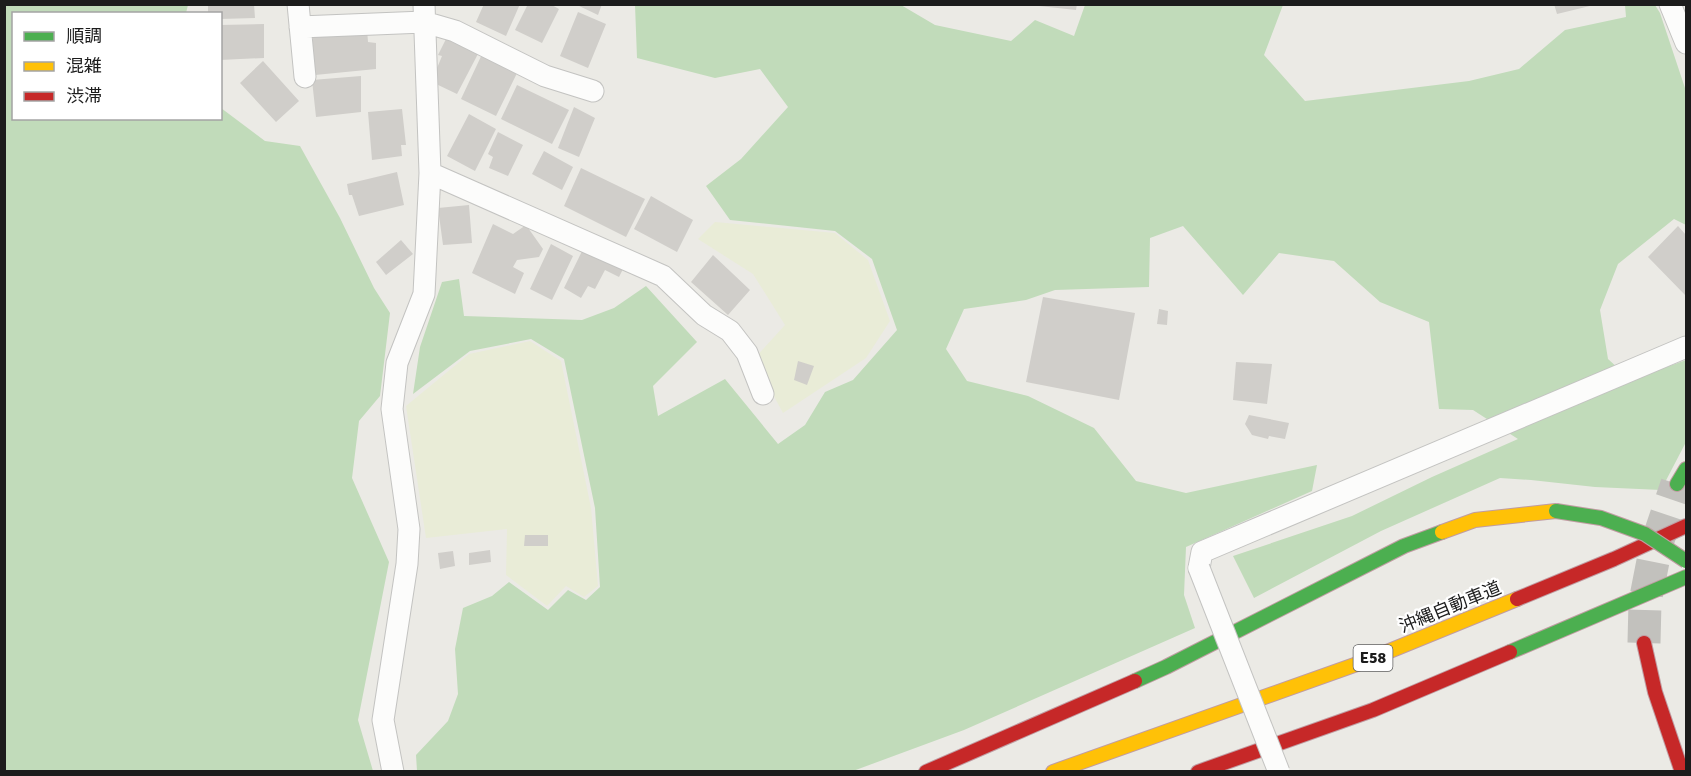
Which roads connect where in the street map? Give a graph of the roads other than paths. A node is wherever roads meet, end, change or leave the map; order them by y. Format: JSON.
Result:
{"nodes":[{"id":1,"x":298,"y":4,"type":"edge"},
{"id":2,"x":1670,"y":4,"type":"edge"},
{"id":3,"x":424,"y":13,"type":"edge"},
{"id":4,"x":300,"y":27,"type":"junction"},
{"id":5,"x":1686,"y":43,"type":"edge"},
{"id":6,"x":305,"y":77,"type":"dead end"},
{"id":7,"x":593,"y":91,"type":"dead end"},
{"id":8,"x":430,"y":173,"type":"junction"},
{"id":9,"x":1686,"y":347,"type":"edge"},
{"id":10,"x":763,"y":394,"type":"dead end"},
{"id":11,"x":1686,"y":469,"type":"edge"},
{"id":12,"x":1677,"y":484,"type":"tunnel mouth"},
{"id":13,"x":1686,"y":526,"type":"edge"},
{"id":14,"x":1686,"y":561,"type":"edge"},
{"id":15,"x":1686,"y":577,"type":"edge"},
{"id":16,"x":1644,"y":643,"type":"tunnel mouth"},
{"id":17,"x":393,"y":771,"type":"edge"},
{"id":18,"x":926,"y":771,"type":"edge"},
{"id":19,"x":1053,"y":771,"type":"edge"},
{"id":20,"x":1198,"y":771,"type":"edge"},
{"id":21,"x":1279,"y":771,"type":"edge"},
{"id":22,"x":1682,"y":771,"type":"edge"}],
"edges":[{"from":1,"to":4,"type":"street"},
{"from":2,"to":5,"type":"street"},
{"from":3,"to":4,"type":"street"},
{"from":3,"to":7,"type":"street"},
{"from":3,"to":8,"type":"street"},
{"from":4,"to":6,"type":"street"},
{"from":8,"to":10,"type":"street"},
{"from":8,"to":17,"type":"street"},
{"from":9,"to":21,"type":"street","bridge":true},
{"from":11,"to":12,"type":"highway"},
{"from":13,"to":19,"type":"highway","name":"沖縄自動車道","number":"E58"},
{"from":14,"to":18,"type":"highway","bridge":true},
{"from":15,"to":20,"type":"highway"},
{"from":16,"to":22,"type":"highway"}]}
